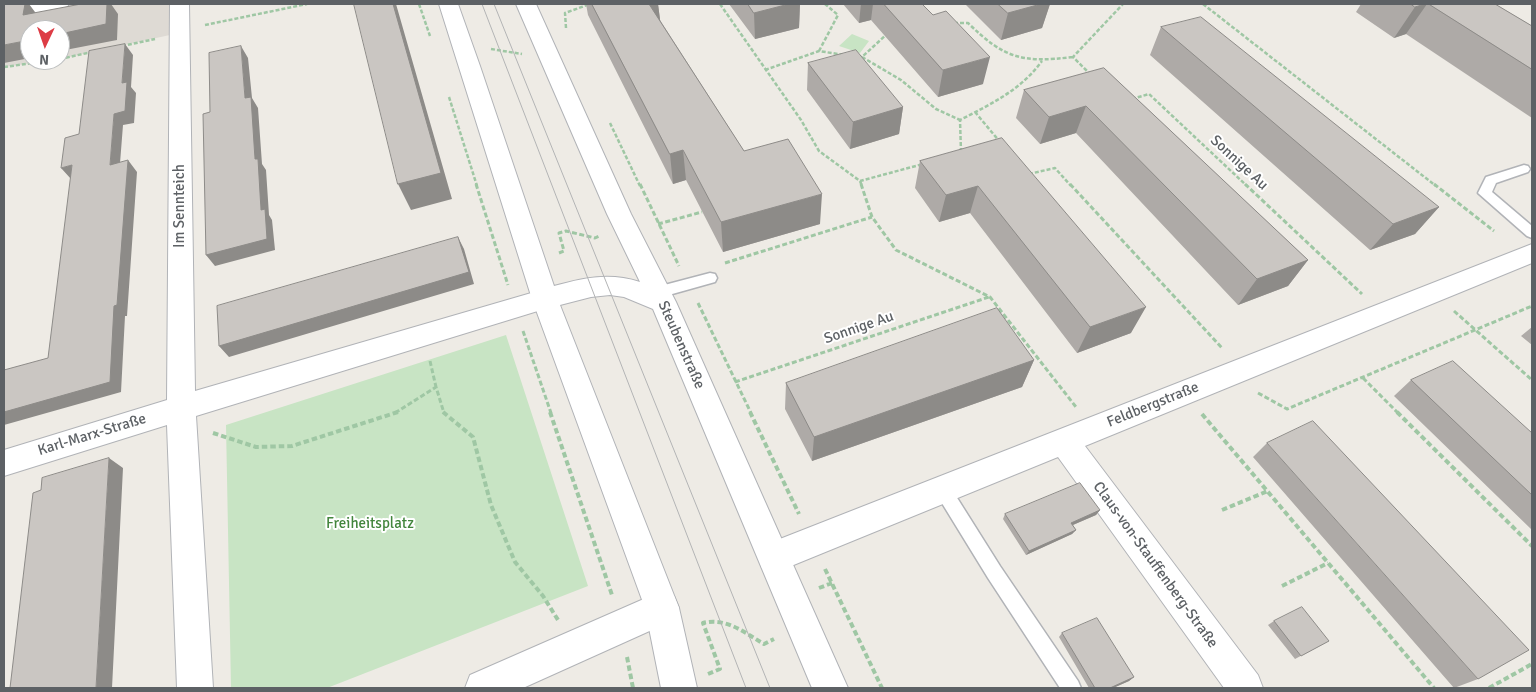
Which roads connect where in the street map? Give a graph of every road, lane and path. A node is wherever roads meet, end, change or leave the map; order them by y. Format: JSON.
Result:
{"nodes":[{"id":1,"x":59,"y":4,"type":"edge"},
{"id":2,"x":179,"y":4,"type":"edge"},
{"id":3,"x":419,"y":4,"type":"edge"},
{"id":4,"x":448,"y":4,"type":"edge"},
{"id":5,"x":526,"y":4,"type":"edge"},
{"id":6,"x":590,"y":4,"type":"edge"},
{"id":7,"x":720,"y":4,"type":"edge"},
{"id":8,"x":825,"y":4,"type":"edge"},
{"id":9,"x":1123,"y":4,"type":"edge"},
{"id":10,"x":1203,"y":4,"type":"edge"},
{"id":11,"x":4,"y":15,"type":"edge"},
{"id":12,"x":560,"y":18,"type":"dead end"},
{"id":13,"x":948,"y":22,"type":"edge"},
{"id":14,"x":893,"y":32,"type":"edge"},
{"id":15,"x":430,"y":38,"type":"dead end"},
{"id":16,"x":542,"y":39,"type":"junction"},
{"id":17,"x":819,"y":51,"type":"junction"},
{"id":18,"x":845,"y":55,"type":"edge"},
{"id":19,"x":853,"y":56,"type":"edge"},
{"id":20,"x":862,"y":57,"type":"junction"},
{"id":21,"x":1073,"y":57,"type":"junction"},
{"id":22,"x":1042,"y":61,"type":"junction"},
{"id":23,"x":20,"y":65,"type":"edge"},
{"id":24,"x":470,"y":66,"type":"junction"},
{"id":25,"x":4,"y":67,"type":"edge"},
{"id":26,"x":765,"y":70,"type":"junction"},
{"id":27,"x":1093,"y":76,"type":"edge"},
{"id":28,"x":448,"y":96,"type":"dead end"},
{"id":29,"x":1126,"y":100,"type":"edge"},
{"id":30,"x":975,"y":112,"type":"junction"},
{"id":31,"x":608,"y":119,"type":"dead end"},
{"id":32,"x":960,"y":120,"type":"junction"},
{"id":33,"x":993,"y":145,"type":"edge"},
{"id":34,"x":969,"y":152,"type":"edge"},
{"id":35,"x":924,"y":164,"type":"edge"},
{"id":36,"x":1524,"y":169,"type":"dead end"},
{"id":37,"x":1027,"y":174,"type":"edge"},
{"id":38,"x":860,"y":181,"type":"junction"},
{"id":39,"x":649,"y":205,"type":"junction"},
{"id":40,"x":702,"y":212,"type":"edge"},
{"id":41,"x":618,"y":214,"type":"junction"},
{"id":42,"x":872,"y":217,"type":"junction"},
{"id":43,"x":658,"y":224,"type":"junction"},
{"id":44,"x":1530,"y":247,"type":"edge"},
{"id":45,"x":533,"y":260,"type":"junction"},
{"id":46,"x":503,"y":268,"type":"junction"},
{"id":47,"x":710,"y":278,"type":"joint"},
{"id":48,"x":688,"y":284,"type":"junction"},
{"id":49,"x":1433,"y":293,"type":"junction"},
{"id":50,"x":990,"y":296,"type":"junction"},
{"id":51,"x":660,"y":297,"type":"junction"},
{"id":52,"x":546,"y":299,"type":"junction"},
{"id":53,"x":1532,"y":306,"type":"edge"},
{"id":54,"x":515,"y":308,"type":"junction"},
{"id":55,"x":1382,"y":313,"type":"junction"},
{"id":56,"x":1475,"y":330,"type":"junction"},
{"id":57,"x":1242,"y":370,"type":"junction"},
{"id":58,"x":1362,"y":378,"type":"junction"},
{"id":59,"x":1532,"y":380,"type":"edge"},
{"id":60,"x":735,"y":382,"type":"junction"},
{"id":61,"x":1184,"y":392,"type":"junction"},
{"id":62,"x":181,"y":408,"type":"junction"},
{"id":63,"x":1287,"y":409,"type":"dead end"},
{"id":64,"x":1093,"y":429,"type":"junction"},
{"id":65,"x":1064,"y":441,"type":"junction"},
{"id":66,"x":4,"y":463,"type":"edge"},
{"id":67,"x":943,"y":490,"type":"junction"},
{"id":68,"x":1268,"y":491,"type":"junction"},
{"id":69,"x":1222,"y":510,"type":"dead end"},
{"id":70,"x":812,"y":542,"type":"junction"},
{"id":71,"x":1532,"y":546,"type":"edge"},
{"id":72,"x":774,"y":557,"type":"junction"},
{"id":73,"x":1328,"y":563,"type":"junction"},
{"id":74,"x":832,"y":583,"type":"junction"},
{"id":75,"x":1282,"y":586,"type":"dead end"},
{"id":76,"x":791,"y":600,"type":"junction"},
{"id":77,"x":662,"y":608,"type":"junction"},
{"id":78,"x":622,"y":626,"type":"junction"},
{"id":79,"x":771,"y":632,"type":"dead end"},
{"id":80,"x":576,"y":647,"type":"junction"},
{"id":81,"x":1532,"y":664,"type":"edge"},
{"id":82,"x":679,"y":687,"type":"edge"},
{"id":83,"x":195,"y":688,"type":"edge"},
{"id":84,"x":483,"y":688,"type":"edge"},
{"id":85,"x":633,"y":688,"type":"edge"},
{"id":86,"x":830,"y":688,"type":"edge"},
{"id":87,"x":882,"y":688,"type":"edge"},
{"id":88,"x":1071,"y":688,"type":"edge"},
{"id":89,"x":1246,"y":688,"type":"edge"},
{"id":90,"x":1434,"y":688,"type":"edge"},
{"id":91,"x":1489,"y":688,"type":"edge"}],
"edges":[{"from":1,"to":11,"type":"street"},
{"from":2,"to":62,"type":"street","name":"Im Sennteich"},
{"from":3,"to":15,"type":"path"},
{"from":4,"to":24,"type":"street"},
{"from":5,"to":16,"type":"street","name":"Steubenstraße"},
{"from":6,"to":12,"type":"path"},
{"from":7,"to":26,"type":"path"},
{"from":8,"to":17,"type":"path"},
{"from":9,"to":21,"type":"path"},
{"from":10,"to":44,"type":"path"},
{"from":13,"to":22,"type":"path"},
{"from":14,"to":20,"type":"path"},
{"from":16,"to":24,"type":"path"},
{"from":16,"to":41,"type":"street","name":"Steubenstraße"},
{"from":17,"to":18,"type":"path"},
{"from":17,"to":26,"type":"path"},
{"from":19,"to":20,"type":"path"},
{"from":20,"to":32,"type":"path"},
{"from":21,"to":22,"type":"path"},
{"from":21,"to":27,"type":"path"},
{"from":22,"to":30,"type":"path"},
{"from":23,"to":25,"type":"path"},
{"from":24,"to":45,"type":"street"},
{"from":26,"to":38,"type":"path"},
{"from":28,"to":46,"type":"path"},
{"from":29,"to":55,"type":"path","name":"Sonnige Au"},
{"from":30,"to":32,"type":"path"},
{"from":30,"to":33,"type":"path"},
{"from":31,"to":39,"type":"path"},
{"from":32,"to":34,"type":"path"},
{"from":35,"to":38,"type":"path"},
{"from":36,"to":44,"type":"lane"},
{"from":37,"to":57,"type":"path"},
{"from":38,"to":42,"type":"path"},
{"from":39,"to":41,"type":"path"},
{"from":39,"to":43,"type":"path"},
{"from":40,"to":43,"type":"path"},
{"from":41,"to":45,"type":"path"},
{"from":41,"to":51,"type":"street","name":"Steubenstraße"},
{"from":42,"to":47,"type":"path"},
{"from":42,"to":50,"type":"path"},
{"from":43,"to":48,"type":"path"},
{"from":44,"to":49,"type":"street","name":"Feldbergstraße"},
{"from":45,"to":46,"type":"path"},
{"from":45,"to":52,"type":"street"},
{"from":46,"to":54,"type":"path"},
{"from":47,"to":48,"type":"lane"},
{"from":48,"to":51,"type":"lane"},
{"from":48,"to":60,"type":"path"},
{"from":49,"to":55,"type":"street","name":"Feldbergstraße"},
{"from":49,"to":56,"type":"path"},
{"from":50,"to":60,"type":"path","name":"Sonnige Au"},
{"from":50,"to":64,"type":"path"},
{"from":51,"to":52,"type":"street"},
{"from":51,"to":72,"type":"street","name":"Steubenstraße"},
{"from":52,"to":54,"type":"street"},
{"from":52,"to":77,"type":"street"},
{"from":53,"to":56,"type":"path"},
{"from":54,"to":62,"type":"street"},
{"from":54,"to":78,"type":"path"},
{"from":55,"to":57,"type":"street","name":"Feldbergstraße"},
{"from":56,"to":58,"type":"path"},
{"from":56,"to":59,"type":"path"},
{"from":57,"to":61,"type":"street","name":"Feldbergstraße"},
{"from":58,"to":63,"type":"path"},
{"from":58,"to":71,"type":"path"},
{"from":60,"to":70,"type":"path"},
{"from":61,"to":64,"type":"street","name":"Feldbergstraße"},
{"from":61,"to":68,"type":"path"},
{"from":62,"to":66,"type":"street","name":"Karl-Marx-Straße"},
{"from":62,"to":80,"type":"path"},
{"from":62,"to":83,"type":"street"},
{"from":64,"to":65,"type":"street","name":"Feldbergstraße"},
{"from":65,"to":67,"type":"street","name":"Feldbergstraße"},
{"from":65,"to":89,"type":"street","name":"Claus-von-Stauffenberg-Straße"},
{"from":67,"to":70,"type":"street","name":"Feldbergstraße"},
{"from":67,"to":88,"type":"lane"},
{"from":68,"to":69,"type":"path"},
{"from":68,"to":73,"type":"path"},
{"from":70,"to":72,"type":"street","name":"Feldbergstraße"},
{"from":70,"to":74,"type":"path"},
{"from":72,"to":76,"type":"street","name":"Steubenstraße"},
{"from":73,"to":75,"type":"path"},
{"from":73,"to":90,"type":"path"},
{"from":74,"to":76,"type":"path"},
{"from":74,"to":87,"type":"path"},
{"from":76,"to":86,"type":"street","name":"Steubenstraße"},
{"from":77,"to":78,"type":"street"},
{"from":77,"to":82,"type":"street"},
{"from":78,"to":80,"type":"street"},
{"from":78,"to":85,"type":"path"},
{"from":79,"to":82,"type":"path"},
{"from":80,"to":84,"type":"street"},
{"from":81,"to":91,"type":"path"}]}
